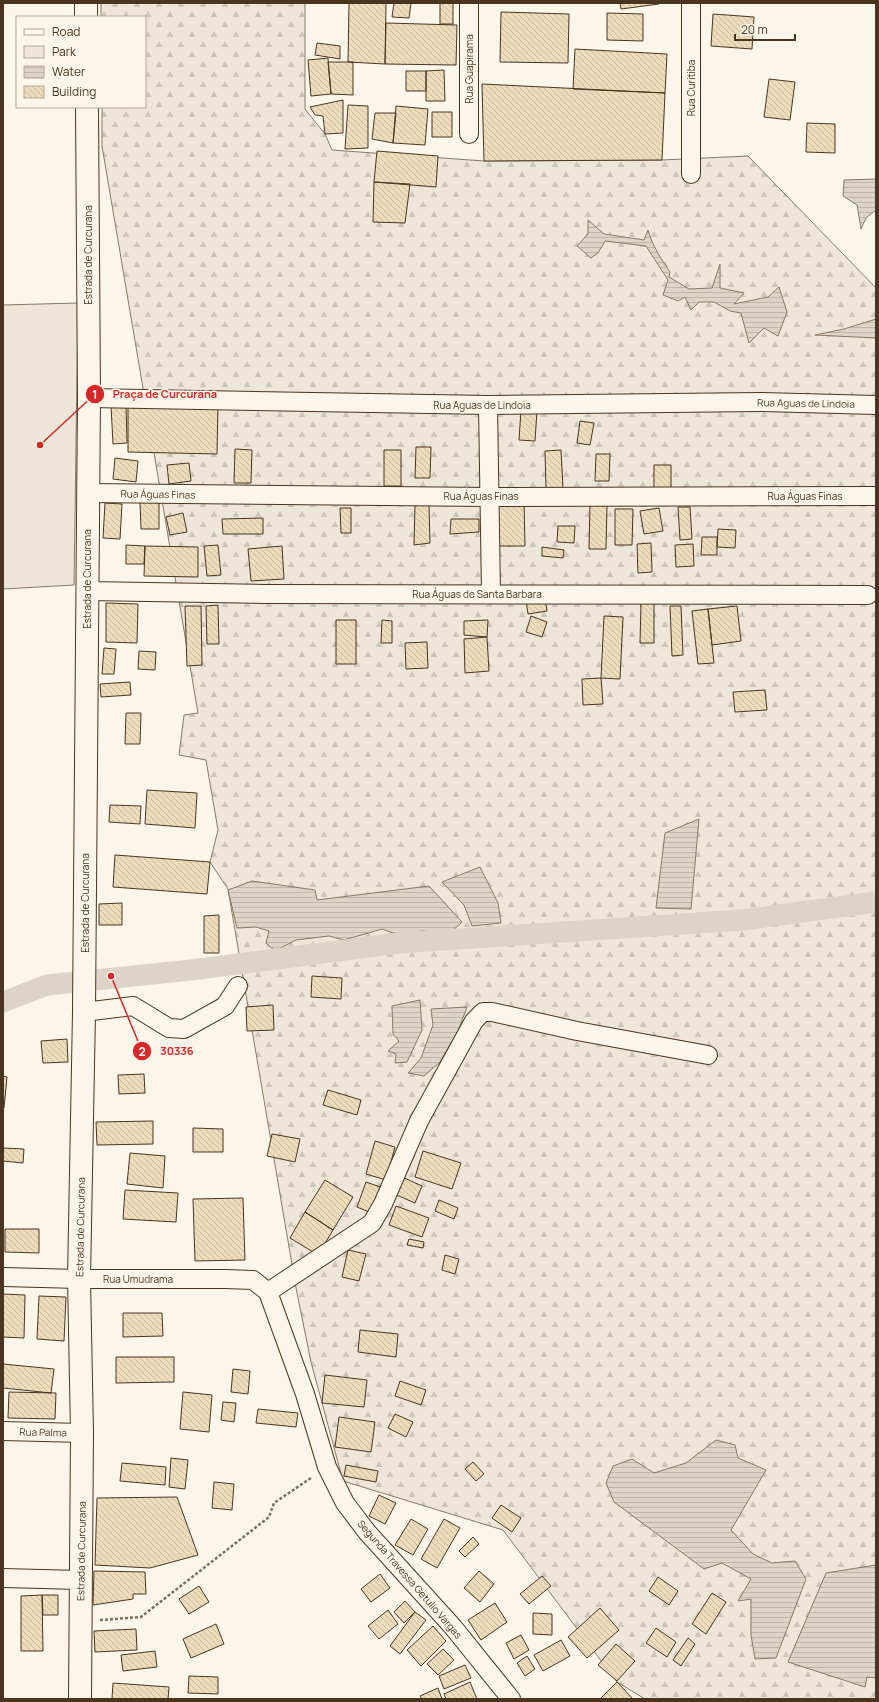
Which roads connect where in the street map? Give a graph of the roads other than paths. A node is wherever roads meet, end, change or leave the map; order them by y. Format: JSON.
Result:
{"nodes":[{"id":1,"x":86,"y":3,"type":"edge"},
{"id":2,"x":468,"y":3,"type":"edge"},
{"id":3,"x":691,"y":3,"type":"edge"},
{"id":4,"x":86,"y":16,"type":"edge"},
{"id":5,"x":87,"y":108,"type":"edge"},
{"id":6,"x":468,"y":134,"type":"dead end"},
{"id":7,"x":691,"y":174,"type":"dead end"},
{"id":8,"x":88,"y":398,"type":"junction"},
{"id":9,"x":488,"y":405,"type":"junction"},
{"id":10,"x":876,"y":405,"type":"edge"},
{"id":11,"x":87,"y":493,"type":"junction"},
{"id":12,"x":876,"y":496,"type":"edge"},
{"id":13,"x":490,"y":497,"type":"junction"},
{"id":14,"x":87,"y":591,"type":"junction"},
{"id":15,"x":491,"y":594,"type":"junction"},
{"id":16,"x":868,"y":595,"type":"dead end"},
{"id":17,"x":238,"y":986,"type":"dead end"},
{"id":18,"x":84,"y":1006,"type":"junction"},
{"id":19,"x":708,"y":1055,"type":"dead end"},
{"id":20,"x":3,"y":1277,"type":"edge"},
{"id":21,"x":80,"y":1279,"type":"junction"},
{"id":22,"x":268,"y":1292,"type":"junction"},
{"id":23,"x":3,"y":1431,"type":"edge"},
{"id":24,"x":82,"y":1433,"type":"junction"},
{"id":25,"x":3,"y":1578,"type":"edge"},
{"id":26,"x":80,"y":1580,"type":"junction"},
{"id":27,"x":80,"y":1699,"type":"edge"},
{"id":28,"x":511,"y":1699,"type":"edge"}],
"edges":[{"from":1,"to":4,"type":"main road"},
{"from":2,"to":6,"type":"street","name":"Rua Guapirama"},
{"from":3,"to":7,"type":"street","name":"Rua Curitiba"},
{"from":5,"to":8,"type":"main road","name":"Estrada de Curcurana"},
{"from":8,"to":9,"type":"street","name":"Rua Aguas de Lindoia"},
{"from":8,"to":11,"type":"main road","name":"Estrada de Curcurana"},
{"from":9,"to":10,"type":"street","name":"Rua Aguas de Lindoia"},
{"from":9,"to":13,"type":"street"},
{"from":11,"to":13,"type":"street","name":"Rua Águas Finas"},
{"from":11,"to":14,"type":"main road","name":"Estrada de Curcurana"},
{"from":12,"to":13,"type":"street","name":"Rua Águas Finas"},
{"from":13,"to":15,"type":"street"},
{"from":14,"to":15,"type":"street","name":"Rua Águas de Santa Barbara"},
{"from":14,"to":18,"type":"main road","name":"Estrada de Curcurana"},
{"from":15,"to":16,"type":"street","name":"Rua Águas de Santa Barbara"},
{"from":17,"to":18,"type":"street"},
{"from":18,"to":21,"type":"main road","name":"Estrada de Curcurana"},
{"from":19,"to":22,"type":"street"},
{"from":20,"to":21,"type":"street","name":"Rua Umudrama"},
{"from":21,"to":22,"type":"street","name":"Rua Umudrama"},
{"from":21,"to":24,"type":"main road","name":"Estrada de Curcurana"},
{"from":22,"to":28,"type":"street","name":"Segunda Travessa Getulio Vargas"},
{"from":23,"to":24,"type":"street","name":"Rua Palma"},
{"from":24,"to":26,"type":"main road","name":"Estrada de Curcurana"},
{"from":25,"to":26,"type":"street"},
{"from":26,"to":27,"type":"main road","name":"Estrada de Curcurana"}]}
